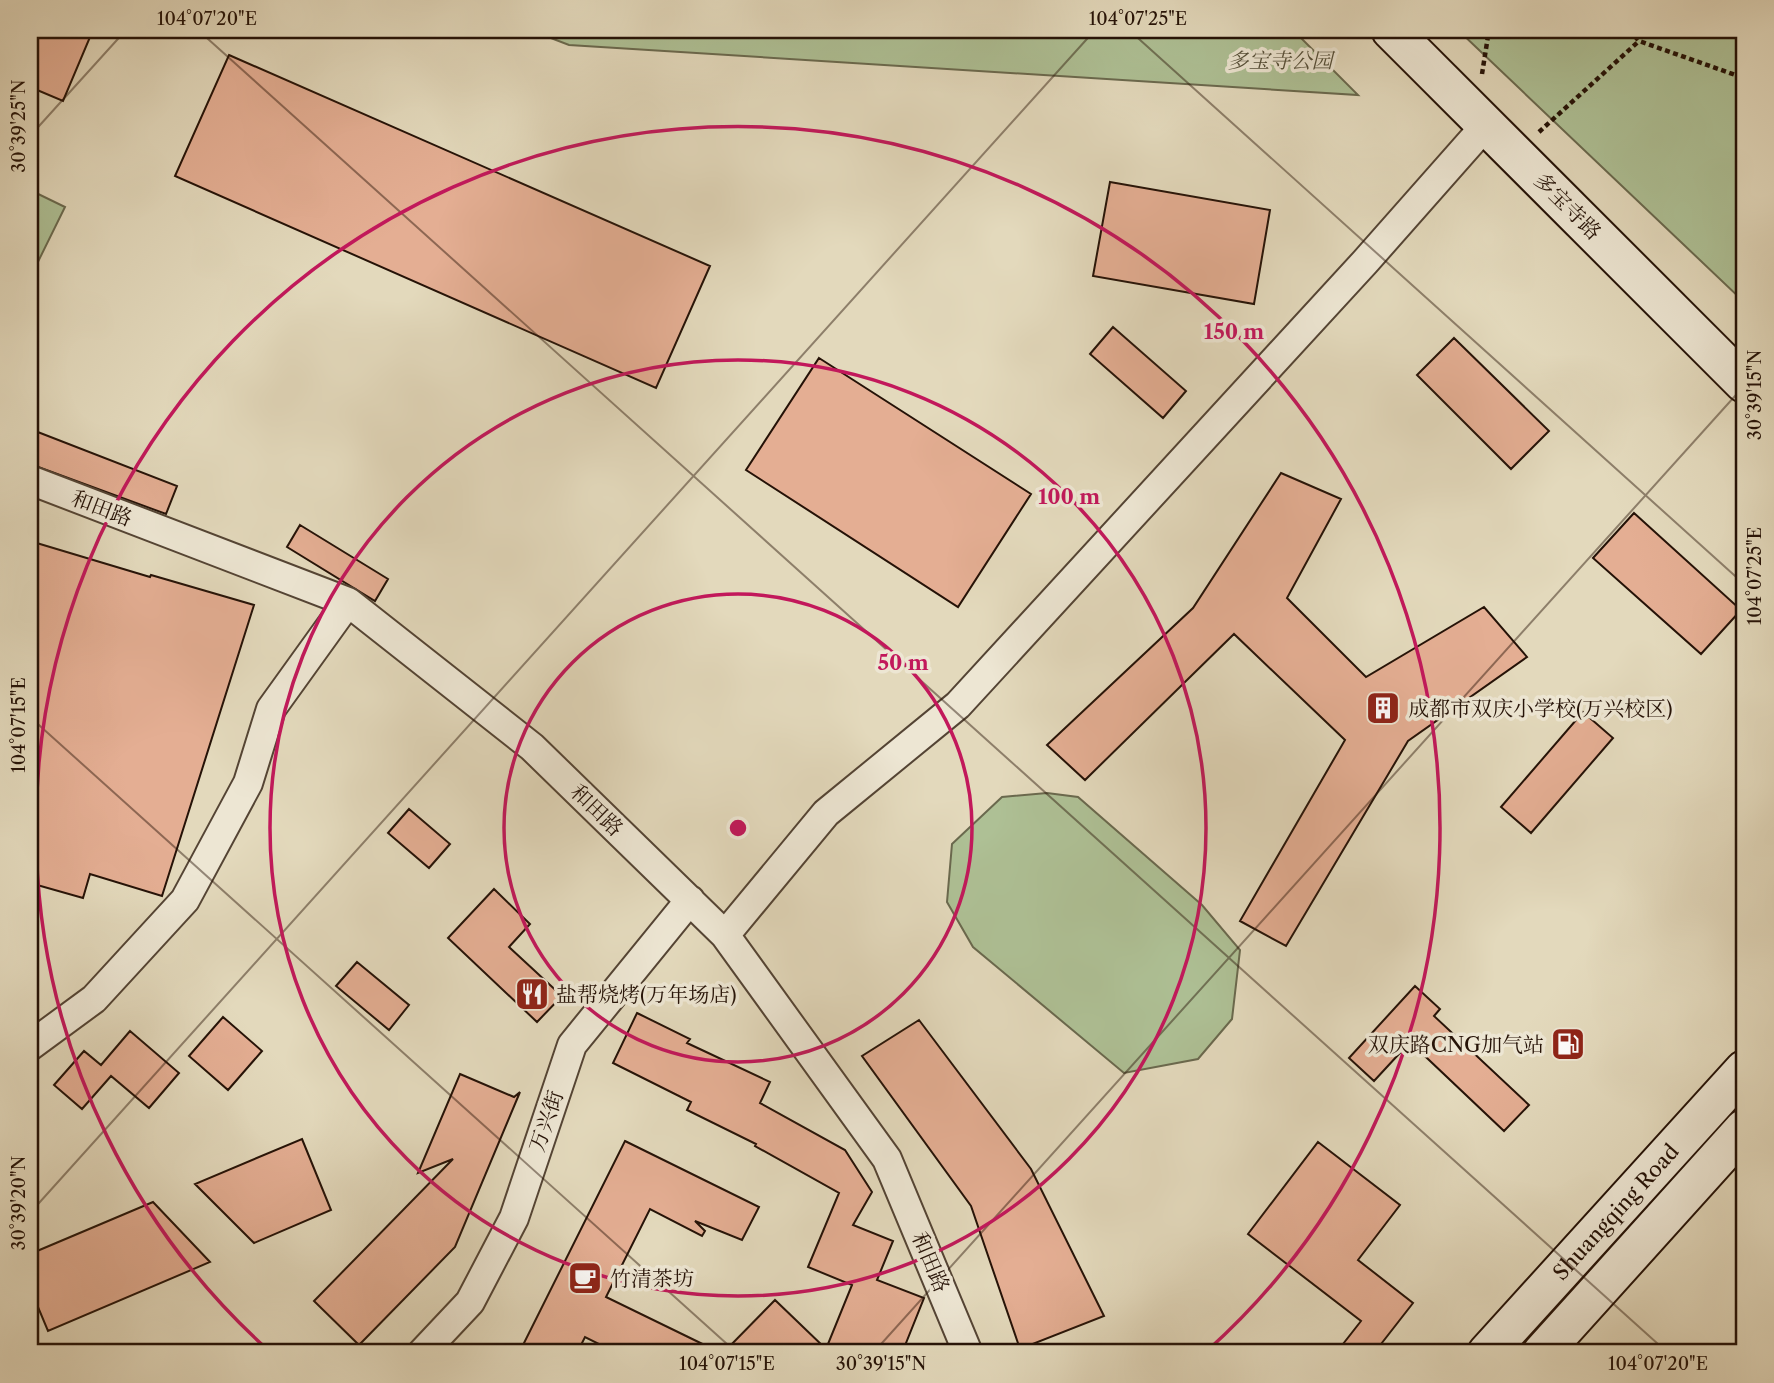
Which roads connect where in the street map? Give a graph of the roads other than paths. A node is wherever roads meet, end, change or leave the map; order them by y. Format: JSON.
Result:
{"nodes":[{"id":1,"x":1391,"y":30,"type":"edge"},
{"id":2,"x":1486,"y":125,"type":"junction"},
{"id":3,"x":1744,"y":383,"type":"edge"},
{"id":4,"x":30,"y":480,"type":"edge"},
{"id":5,"x":348,"y":602,"type":"junction"},
{"id":6,"x":690,"y":900,"type":"junction"},
{"id":7,"x":725,"y":935,"type":"junction"},
{"id":8,"x":30,"y":1046,"type":"edge"},
{"id":9,"x":1744,"y":1070,"type":"edge"},
{"id":10,"x":1744,"y":1129,"type":"edge"},
{"id":11,"x":422,"y":1353,"type":"edge"},
{"id":12,"x":968,"y":1353,"type":"edge"},
{"id":13,"x":1487,"y":1353,"type":"edge"},
{"id":14,"x":1542,"y":1353,"type":"edge"}],
"edges":[{"from":1,"to":2,"type":"street","name":"多宝寺路"},
{"from":2,"to":3,"type":"street","name":"多宝寺路"},
{"from":2,"to":7,"type":"street"},
{"from":4,"to":5,"type":"street","name":"和田路"},
{"from":5,"to":6,"type":"street","name":"和田路"},
{"from":5,"to":8,"type":"street"},
{"from":6,"to":7,"type":"street","name":"和田路"},
{"from":6,"to":11,"type":"street","name":"万兴街"},
{"from":7,"to":12,"type":"street","name":"和田路"},
{"from":9,"to":13,"type":"street","name":"Shuangqing Road"},
{"from":10,"to":14,"type":"street","name":"Shuangqing Road"}]}
